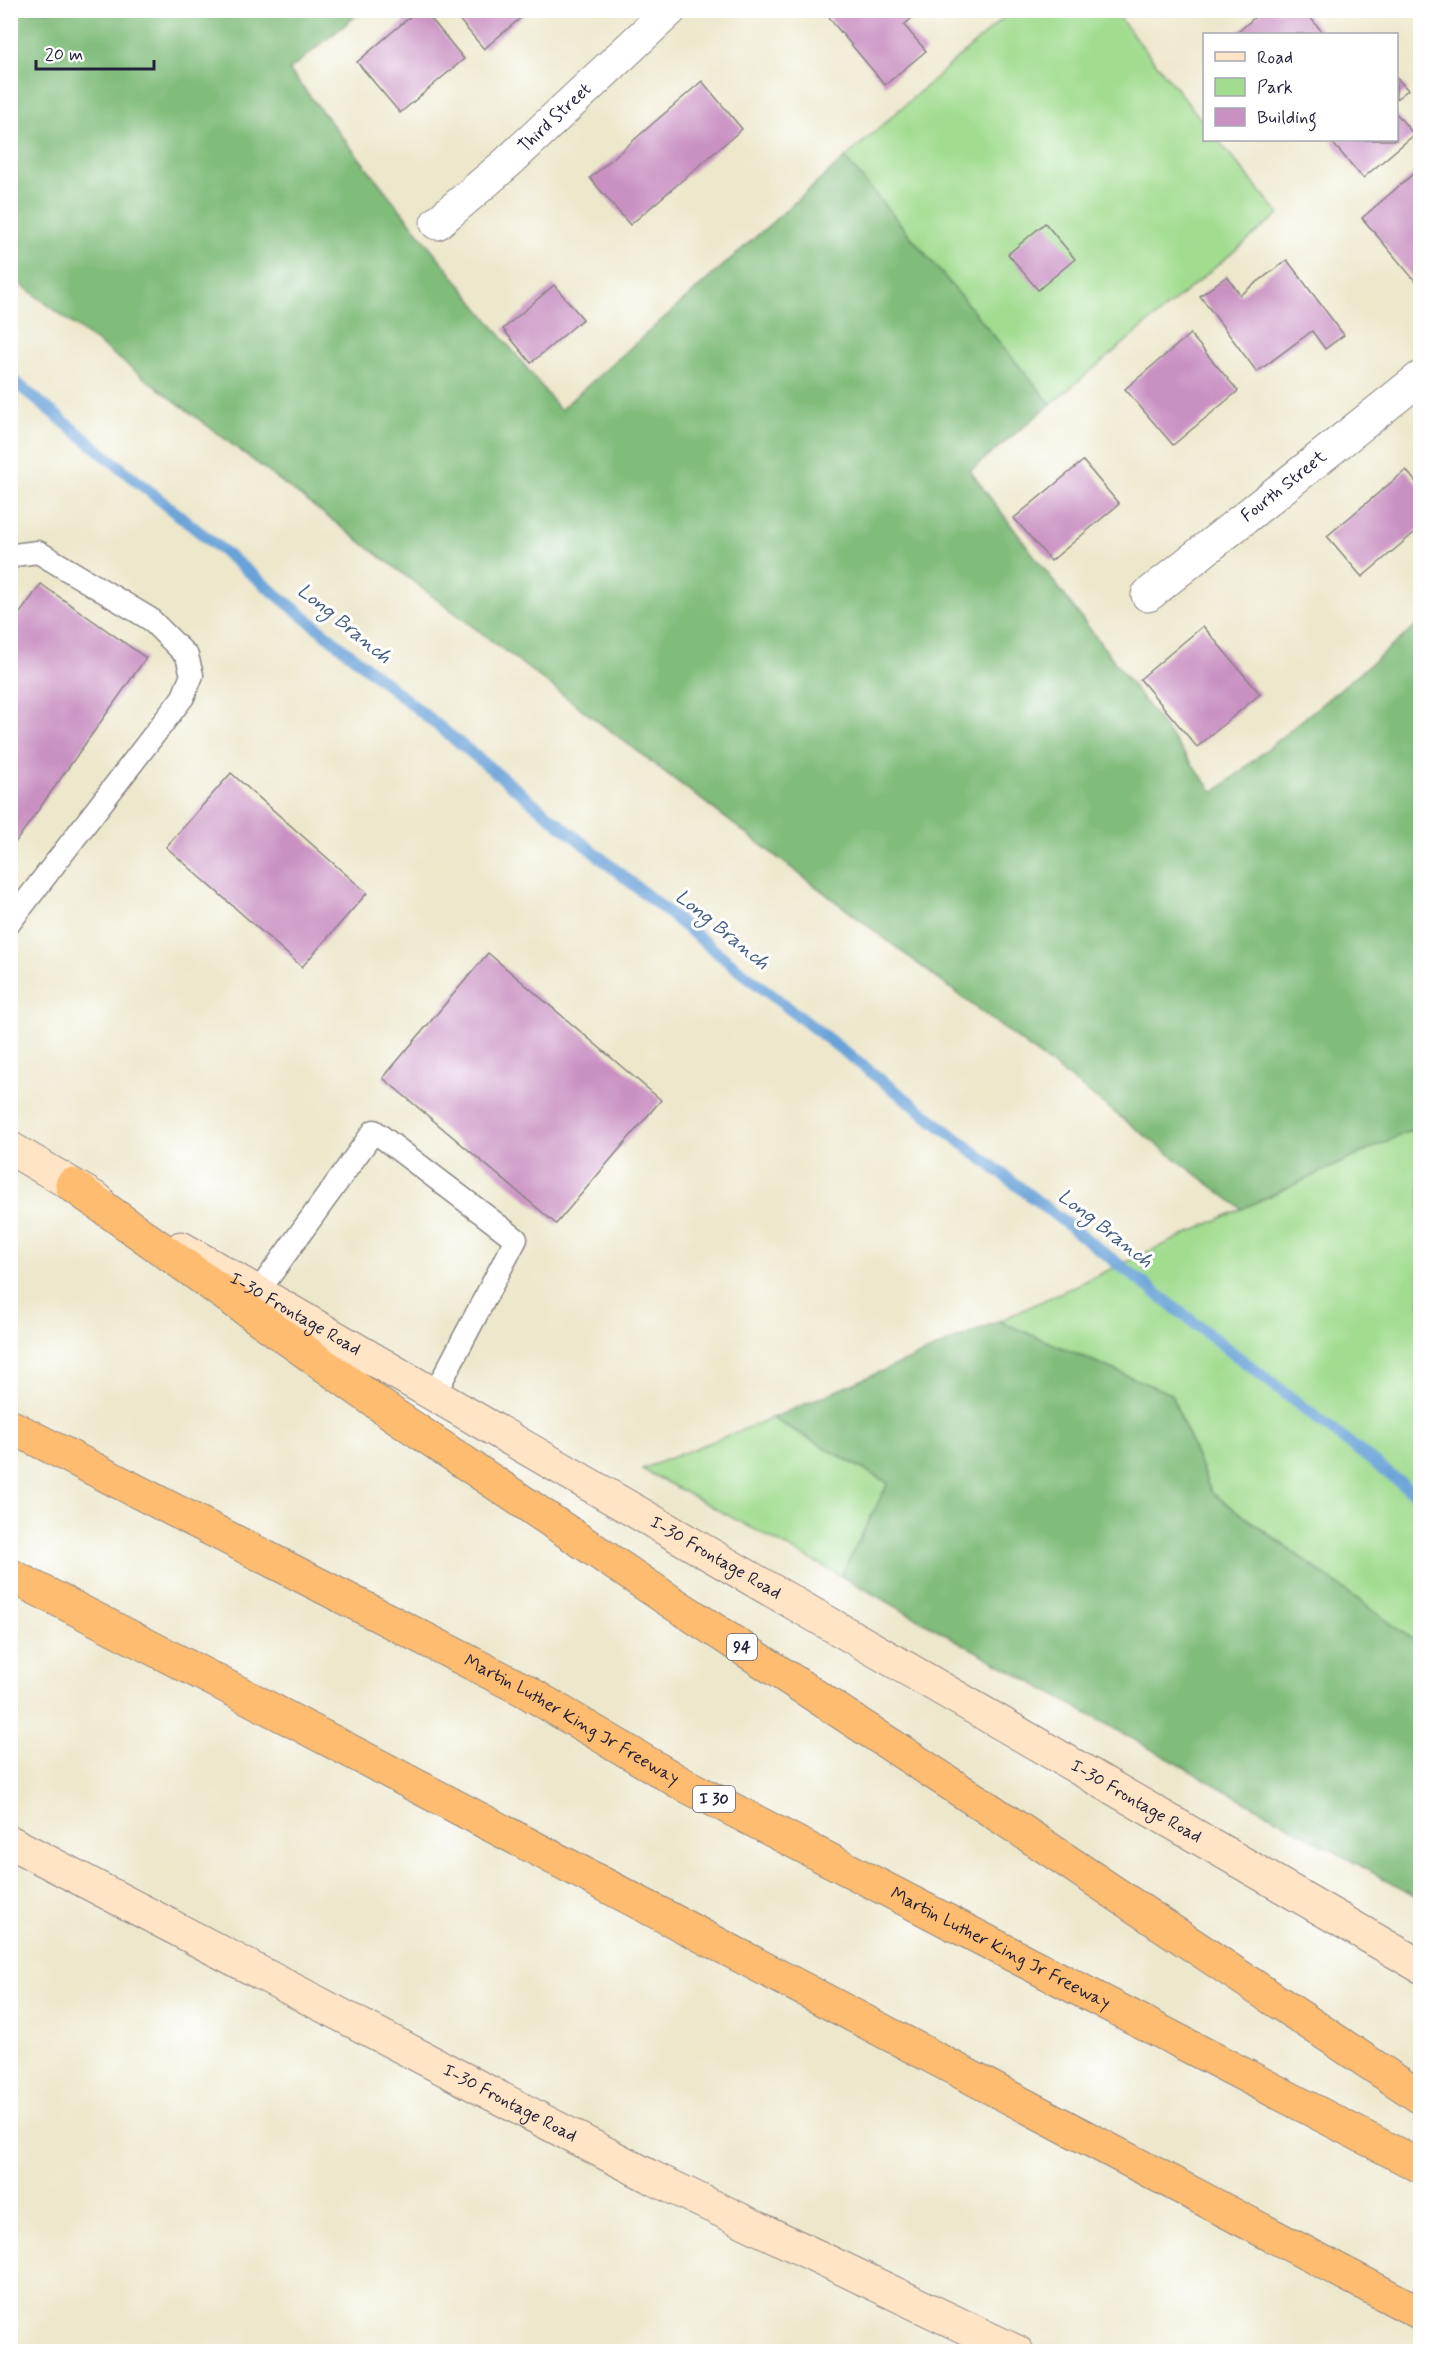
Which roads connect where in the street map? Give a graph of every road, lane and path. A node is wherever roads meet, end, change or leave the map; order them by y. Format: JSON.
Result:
{"nodes":[{"id":1,"x":670,"y":10,"type":"edge"},
{"id":2,"x":437,"y":223,"type":"dead end"},
{"id":3,"x":1420,"y":378,"type":"edge"},
{"id":4,"x":10,"y":559,"type":"edge"},
{"id":5,"x":1148,"y":595,"type":"dead end"},
{"id":6,"x":10,"y":922,"type":"edge"},
{"id":7,"x":10,"y":1149,"type":"edge"},
{"id":8,"x":72,"y":1185,"type":"junction"},
{"id":9,"x":258,"y":1292,"type":"junction"},
{"id":10,"x":434,"y":1395,"type":"junction"},
{"id":11,"x":10,"y":1426,"type":"edge"},
{"id":12,"x":10,"y":1575,"type":"edge"},
{"id":13,"x":10,"y":1842,"type":"edge"},
{"id":14,"x":1420,"y":1966,"type":"edge"},
{"id":15,"x":1420,"y":2097,"type":"edge"},
{"id":16,"x":1420,"y":2166,"type":"edge"},
{"id":17,"x":1420,"y":2313,"type":"edge"},
{"id":18,"x":1017,"y":2352,"type":"edge"}],
"edges":[{"from":1,"to":2,"type":"street","name":"Third Street"},
{"from":3,"to":5,"type":"street","name":"Fourth Street"},
{"from":4,"to":6,"type":"lane"},
{"from":7,"to":8,"type":"main road","name":"I-30 Frontage Road"},
{"from":8,"to":9,"type":"main road","name":"I-30 Frontage Road"},
{"from":8,"to":15,"type":"highway","number":"94"},
{"from":9,"to":10,"type":"main road","name":"I-30 Frontage Road"},
{"from":9,"to":10,"type":"lane"},
{"from":10,"to":14,"type":"main road","name":"I-30 Frontage Road"},
{"from":11,"to":16,"type":"highway","name":"Martin Luther King Jr Freeway","number":"I 30"},
{"from":12,"to":17,"type":"highway"},
{"from":13,"to":18,"type":"main road","name":"I-30 Frontage Road"}]}
